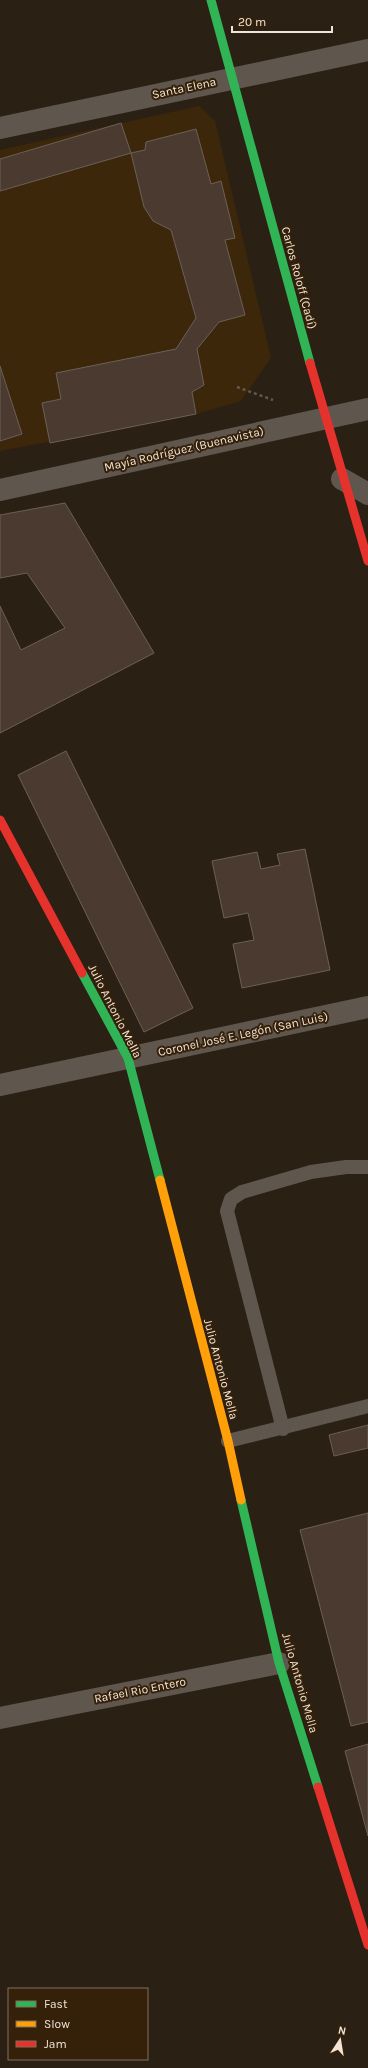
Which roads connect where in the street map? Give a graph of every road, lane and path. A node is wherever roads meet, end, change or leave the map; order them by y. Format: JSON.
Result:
{"nodes":[{"id":1,"x":211,"y":0,"type":"edge"},
{"id":2,"x":368,"y":50,"type":"edge"},
{"id":3,"x":234,"y":78,"type":"junction"},
{"id":4,"x":0,"y":128,"type":"edge"},
{"id":5,"x":368,"y":410,"type":"edge"},
{"id":6,"x":324,"y":418,"type":"junction"},
{"id":7,"x":342,"y":479,"type":"junction"},
{"id":8,"x":0,"y":490,"type":"edge"},
{"id":9,"x":368,"y":494,"type":"edge"},
{"id":10,"x":368,"y":561,"type":"edge"},
{"id":11,"x":0,"y":820,"type":"edge"},
{"id":12,"x":368,"y":1007,"type":"edge"},
{"id":13,"x":128,"y":1058,"type":"junction"},
{"id":14,"x":0,"y":1085,"type":"edge"},
{"id":15,"x":368,"y":1167,"type":"edge"},
{"id":16,"x":368,"y":1406,"type":"edge"},
{"id":17,"x":283,"y":1428,"type":"junction"},
{"id":18,"x":228,"y":1441,"type":"junction"},
{"id":19,"x":279,"y":1663,"type":"junction"},
{"id":20,"x":0,"y":1718,"type":"edge"},
{"id":21,"x":364,"y":1919,"type":"edge"},
{"id":22,"x":368,"y":1945,"type":"edge"}],
"edges":[{"from":1,"to":3,"type":"street","name":"Carlos Roloff (Cadí)"},
{"from":2,"to":3,"type":"street","name":"Santa Elena"},
{"from":3,"to":4,"type":"street","name":"Santa Elena"},
{"from":3,"to":6,"type":"street","name":"Carlos Roloff (Cadí)"},
{"from":5,"to":6,"type":"street","name":"Mayía Rodríguez (Buenavista)"},
{"from":6,"to":7,"type":"street","name":"Carlos Roloff (Cadí)"},
{"from":6,"to":8,"type":"street","name":"Mayía Rodríguez (Buenavista)"},
{"from":7,"to":9,"type":"street"},
{"from":7,"to":10,"type":"street","name":"Carlos Roloff (Cadí)"},
{"from":11,"to":13,"type":"street","name":"Julio Antonio Mella"},
{"from":12,"to":13,"type":"street","name":"Coronel José E. Legón (San Luis)"},
{"from":13,"to":14,"type":"street","name":"Coronel José E. Legón (San Luis)"},
{"from":13,"to":18,"type":"street","name":"Julio Antonio Mella"},
{"from":15,"to":17,"type":"lane"},
{"from":16,"to":17,"type":"lane"},
{"from":17,"to":18,"type":"lane"},
{"from":18,"to":19,"type":"street","name":"Julio Antonio Mella"},
{"from":19,"to":20,"type":"street","name":"Rafael Rio Entero"},
{"from":19,"to":21,"type":"street","name":"Julio Antonio Mella"},
{"from":21,"to":22,"type":"street","name":"Julio Antonio Mella"}]}
